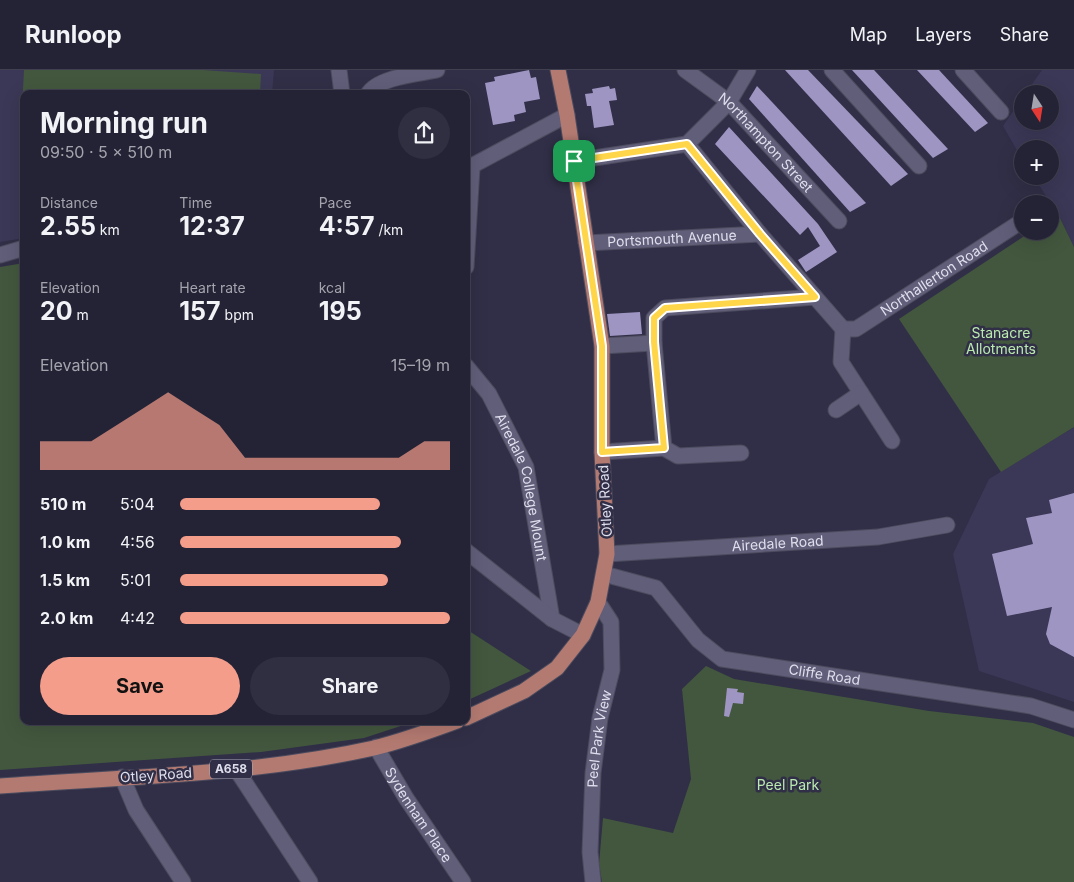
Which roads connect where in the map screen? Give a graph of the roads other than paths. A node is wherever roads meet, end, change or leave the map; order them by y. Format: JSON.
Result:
{"nodes":[{"id":1,"x":339,"y":70,"type":"edge"},
{"id":2,"x":437,"y":70,"type":"edge"},
{"id":3,"x":558,"y":70,"type":"edge"},
{"id":4,"x":685,"y":70,"type":"edge"},
{"id":5,"x":748,"y":70,"type":"edge"},
{"id":6,"x":832,"y":70,"type":"edge"},
{"id":7,"x":966,"y":71,"type":"edge"},
{"id":8,"x":342,"y":90,"type":"edge"},
{"id":9,"x":370,"y":90,"type":"edge"},
{"id":10,"x":729,"y":102,"type":"junction"},
{"id":11,"x":1001,"y":112,"type":"dead end"},
{"id":12,"x":567,"y":115,"type":"junction"},
{"id":13,"x":687,"y":144,"type":"junction"},
{"id":14,"x":574,"y":161,"type":"junction"},
{"id":15,"x":918,"y":166,"type":"dead end"},
{"id":16,"x":470,"y":168,"type":"edge"},
{"id":17,"x":838,"y":221,"type":"dead end"},
{"id":18,"x":1014,"y":226,"type":"edge"},
{"id":19,"x":760,"y":234,"type":"junction"},
{"id":20,"x":586,"y":243,"type":"junction"},
{"id":21,"x":20,"y":249,"type":"edge"},
{"id":22,"x":0,"y":254,"type":"edge"},
{"id":23,"x":815,"y":297,"type":"junction"},
{"id":24,"x":843,"y":328,"type":"junction"},
{"id":25,"x":654,"y":342,"type":"junction"},
{"id":26,"x":602,"y":346,"type":"junction"},
{"id":27,"x":470,"y":371,"type":"edge"},
{"id":28,"x":861,"y":393,"type":"junction"},
{"id":29,"x":836,"y":410,"type":"dead end"},
{"id":30,"x":892,"y":441,"type":"dead end"},
{"id":31,"x":664,"y":448,"type":"junction"},
{"id":32,"x":602,"y":452,"type":"junction"},
{"id":33,"x":741,"y":453,"type":"dead end"},
{"id":34,"x":946,"y":525,"type":"dead end"},
{"id":35,"x":470,"y":554,"type":"edge"},
{"id":36,"x":608,"y":554,"type":"junction"},
{"id":37,"x":604,"y":574,"type":"junction"},
{"id":38,"x":598,"y":602,"type":"junction"},
{"id":39,"x":552,"y":619,"type":"junction"},
{"id":40,"x":583,"y":635,"type":"junction"},
{"id":41,"x":470,"y":716,"type":"edge"},
{"id":42,"x":1074,"y":720,"type":"edge"},
{"id":43,"x":445,"y":725,"type":"edge"},
{"id":44,"x":376,"y":747,"type":"junction"},
{"id":45,"x":236,"y":769,"type":"junction"},
{"id":46,"x":122,"y":777,"type":"junction"},
{"id":47,"x":0,"y":786,"type":"edge"},
{"id":48,"x":184,"y":882,"type":"edge"},
{"id":49,"x":310,"y":882,"type":"edge"},
{"id":50,"x":463,"y":882,"type":"edge"},
{"id":51,"x":593,"y":882,"type":"edge"}],
"edges":[{"from":1,"to":8,"type":"street"},
{"from":2,"to":9,"type":"street"},
{"from":3,"to":12,"type":"main road","name":"Otley Road"},
{"from":4,"to":10,"type":"street","name":"Northampton Street"},
{"from":5,"to":10,"type":"street"},
{"from":6,"to":15,"type":"street"},
{"from":7,"to":11,"type":"street"},
{"from":10,"to":13,"type":"street"},
{"from":10,"to":17,"type":"street","name":"Northampton Street"},
{"from":12,"to":14,"type":"main road","name":"Otley Road"},
{"from":12,"to":16,"type":"street"},
{"from":13,"to":14,"type":"street"},
{"from":13,"to":19,"type":"street"},
{"from":14,"to":20,"type":"main road","name":"Otley Road"},
{"from":18,"to":24,"type":"street","name":"Northallerton Road"},
{"from":19,"to":20,"type":"street","name":"Portsmouth Avenue"},
{"from":19,"to":23,"type":"street"},
{"from":20,"to":26,"type":"main road","name":"Otley Road"},
{"from":21,"to":22,"type":"street"},
{"from":23,"to":24,"type":"street"},
{"from":23,"to":25,"type":"street"},
{"from":24,"to":28,"type":"street"},
{"from":25,"to":26,"type":"street"},
{"from":25,"to":31,"type":"street"},
{"from":26,"to":32,"type":"main road","name":"Otley Road"},
{"from":27,"to":39,"type":"street","name":"Airedale College Mount"},
{"from":28,"to":29,"type":"street"},
{"from":28,"to":30,"type":"street"},
{"from":31,"to":32,"type":"street"},
{"from":31,"to":33,"type":"street"},
{"from":32,"to":36,"type":"main road","name":"Otley Road"},
{"from":34,"to":36,"type":"street","name":"Airedale Road"},
{"from":35,"to":39,"type":"street"},
{"from":36,"to":37,"type":"main road","name":"Otley Road"},
{"from":37,"to":38,"type":"main road","name":"Otley Road"},
{"from":37,"to":42,"type":"street","name":"Cliffe Road"},
{"from":38,"to":40,"type":"main road","name":"Otley Road"},
{"from":38,"to":51,"type":"street","name":"Peel Park View"},
{"from":39,"to":40,"type":"street"},
{"from":40,"to":41,"type":"main road","name":"Otley Road"},
{"from":43,"to":44,"type":"main road","name":"Otley Road","number":"A658"},
{"from":44,"to":45,"type":"main road","name":"Otley Road","number":"A658"},
{"from":44,"to":50,"type":"street","name":"Sydenham Place"},
{"from":45,"to":46,"type":"main road","name":"Otley Road","number":"A658"},
{"from":45,"to":49,"type":"street"},
{"from":46,"to":47,"type":"main road","name":"Otley Road","number":"A658"},
{"from":46,"to":48,"type":"street"}]}
